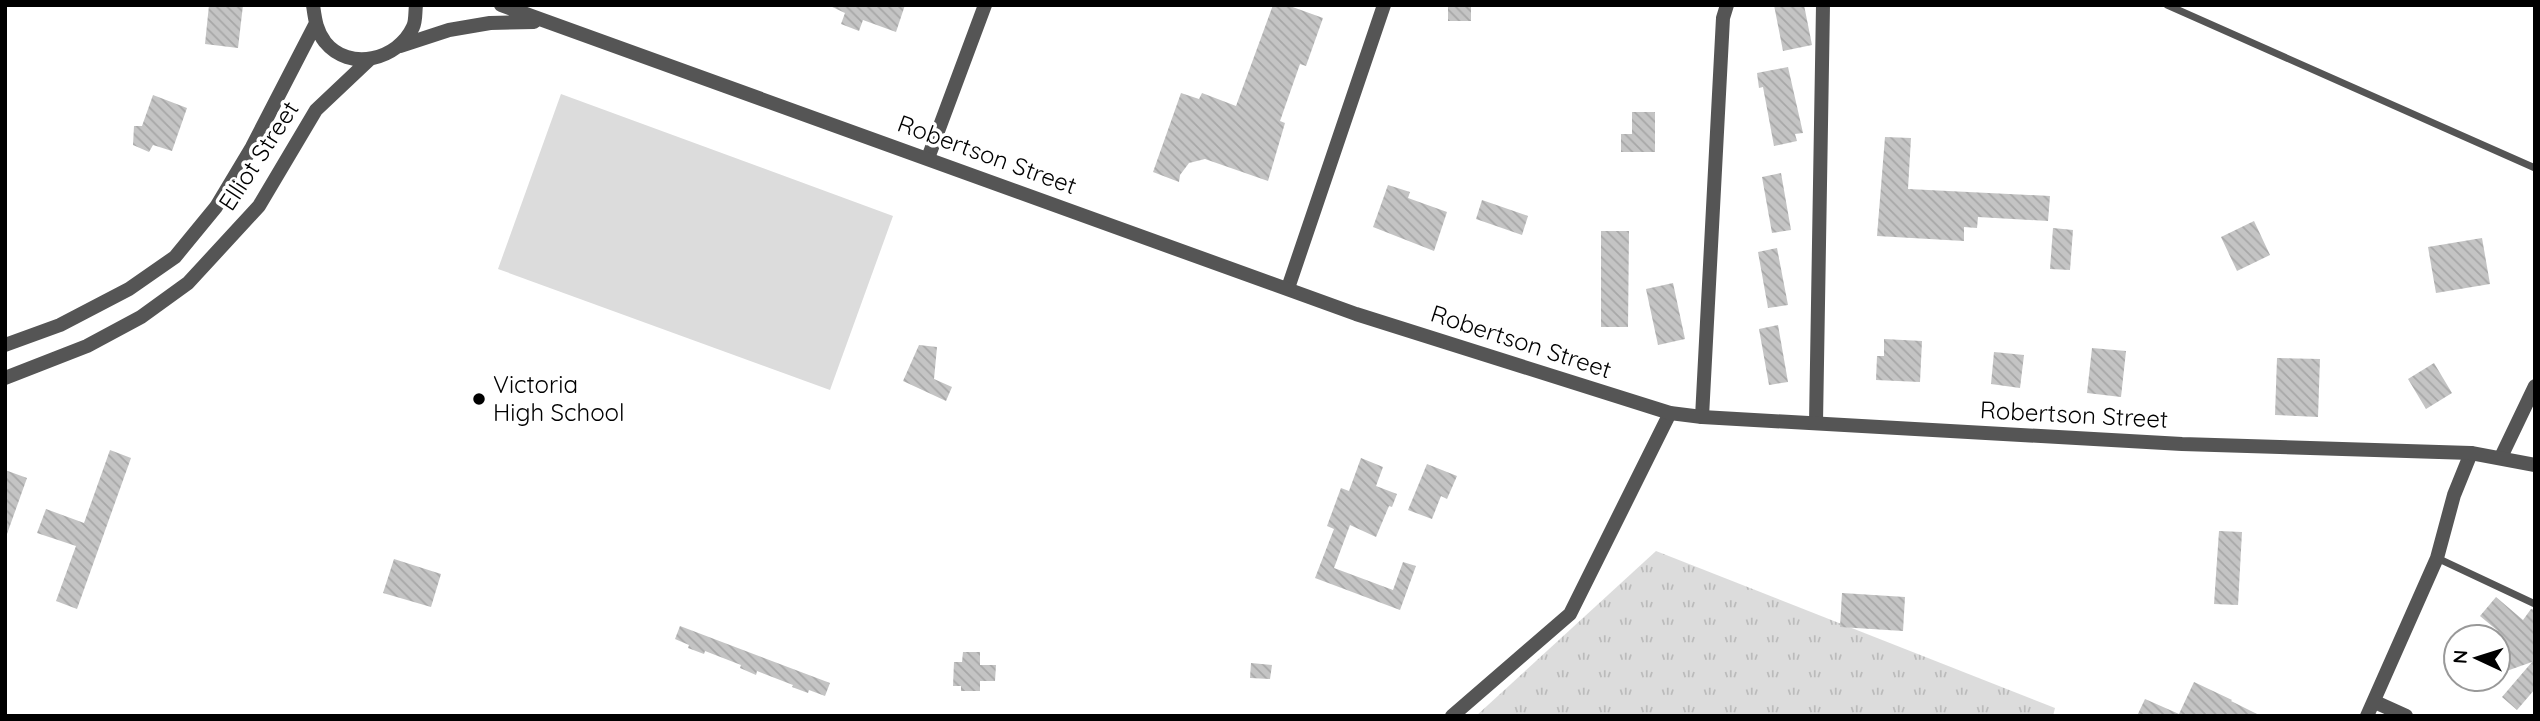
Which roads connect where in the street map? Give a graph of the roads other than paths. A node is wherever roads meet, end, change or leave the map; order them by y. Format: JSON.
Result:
{"nodes":[{"id":1,"x":313,"y":5,"type":"edge"},
{"id":2,"x":416,"y":5,"type":"edge"},
{"id":3,"x":501,"y":5,"type":"edge"},
{"id":4,"x":985,"y":5,"type":"edge"},
{"id":5,"x":1384,"y":5,"type":"edge"},
{"id":6,"x":1727,"y":5,"type":"edge"},
{"id":7,"x":1823,"y":5,"type":"edge"},
{"id":8,"x":2167,"y":5,"type":"edge"},
{"id":9,"x":542,"y":21,"type":"junction"},
{"id":10,"x":316,"y":25,"type":"junction"},
{"id":11,"x":400,"y":46,"type":"junction"},
{"id":12,"x":370,"y":59,"type":"junction"},
{"id":13,"x":928,"y":158,"type":"junction"},
{"id":14,"x":2535,"y":168,"type":"edge"},
{"id":15,"x":1288,"y":288,"type":"junction"},
{"id":16,"x":5,"y":345,"type":"edge"},
{"id":17,"x":5,"y":378,"type":"edge"},
{"id":18,"x":2535,"y":386,"type":"edge"},
{"id":19,"x":1670,"y":413,"type":"junction"},
{"id":20,"x":1702,"y":417,"type":"junction"},
{"id":21,"x":1816,"y":423,"type":"junction"},
{"id":22,"x":2470,"y":453,"type":"junction"},
{"id":23,"x":2501,"y":457,"type":"junction"},
{"id":24,"x":2535,"y":465,"type":"edge"},
{"id":25,"x":2437,"y":558,"type":"junction"},
{"id":26,"x":2535,"y":604,"type":"edge"},
{"id":27,"x":2375,"y":702,"type":"junction"},
{"id":28,"x":1452,"y":716,"type":"edge"},
{"id":29,"x":2367,"y":716,"type":"edge"},
{"id":30,"x":2406,"y":716,"type":"edge"}],
"edges":[{"from":1,"to":10,"type":"street"},
{"from":2,"to":11,"type":"street"},
{"from":3,"to":9,"type":"street","name":"Robertson Street"},
{"from":4,"to":13,"type":"street"},
{"from":5,"to":15,"type":"street"},
{"from":6,"to":20,"type":"street"},
{"from":7,"to":21,"type":"street"},
{"from":8,"to":14,"type":"lane"},
{"from":9,"to":11,"type":"street","name":"Robertson Street"},
{"from":9,"to":13,"type":"street","name":"Robertson Street"},
{"from":10,"to":12,"type":"street"},
{"from":10,"to":16,"type":"street","name":"Elliot Street"},
{"from":11,"to":12,"type":"street","name":"Elliot Street"},
{"from":12,"to":17,"type":"street","name":"Elliot Street"},
{"from":13,"to":15,"type":"street","name":"Robertson Street"},
{"from":15,"to":19,"type":"street","name":"Robertson Street"},
{"from":18,"to":23,"type":"street"},
{"from":19,"to":20,"type":"street","name":"Robertson Street"},
{"from":19,"to":28,"type":"street"},
{"from":20,"to":21,"type":"street","name":"Robertson Street"},
{"from":21,"to":22,"type":"street","name":"Robertson Street"},
{"from":22,"to":23,"type":"street","name":"Robertson Street"},
{"from":22,"to":25,"type":"street"},
{"from":23,"to":24,"type":"street","name":"Robertson Street"},
{"from":25,"to":26,"type":"lane"},
{"from":25,"to":27,"type":"street"},
{"from":27,"to":29,"type":"street"},
{"from":27,"to":30,"type":"street"}]}
